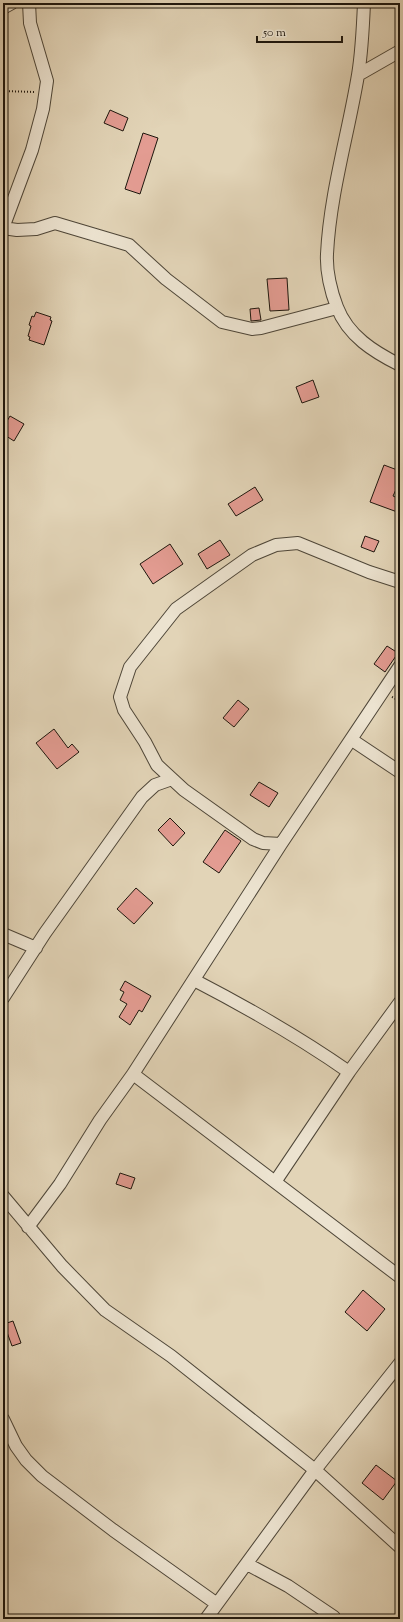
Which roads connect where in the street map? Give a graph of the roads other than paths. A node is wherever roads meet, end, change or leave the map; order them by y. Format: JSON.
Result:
{"nodes":[{"id":1,"x":12,"y":3,"type":"edge"},
{"id":2,"x":29,"y":3,"type":"edge"},
{"id":3,"x":364,"y":3,"type":"edge"},
{"id":4,"x":3,"y":8,"type":"edge"},
{"id":5,"x":400,"y":51,"type":"edge"},
{"id":6,"x":358,"y":75,"type":"junction"},
{"id":7,"x":3,"y":228,"type":"edge"},
{"id":8,"x":337,"y":308,"type":"junction"},
{"id":9,"x":400,"y":365,"type":"edge"},
{"id":10,"x":400,"y":582,"type":"edge"},
{"id":11,"x":400,"y":666,"type":"edge"},
{"id":12,"x":352,"y":740,"type":"junction"},
{"id":13,"x":400,"y":772,"type":"edge"},
{"id":14,"x":172,"y":779,"type":"junction"},
{"id":15,"x":281,"y":844,"type":"junction"},
{"id":16,"x":3,"y":934,"type":"edge"},
{"id":17,"x":36,"y":948,"type":"junction"},
{"id":18,"x":194,"y":980,"type":"junction"},
{"id":19,"x":3,"y":998,"type":"edge"},
{"id":20,"x":400,"y":1002,"type":"edge"},
{"id":21,"x":349,"y":1072,"type":"junction"},
{"id":22,"x":133,"y":1074,"type":"junction"},
{"id":23,"x":275,"y":1182,"type":"junction"},
{"id":24,"x":3,"y":1196,"type":"edge"},
{"id":25,"x":28,"y":1227,"type":"junction"},
{"id":26,"x":400,"y":1277,"type":"edge"},
{"id":27,"x":400,"y":1364,"type":"edge"},
{"id":28,"x":3,"y":1419,"type":"edge"},
{"id":29,"x":315,"y":1470,"type":"junction"},
{"id":30,"x":400,"y":1547,"type":"edge"},
{"id":31,"x":247,"y":1564,"type":"junction"},
{"id":32,"x":217,"y":1604,"type":"junction"},
{"id":33,"x":334,"y":1617,"type":"dead end"},
{"id":34,"x":206,"y":1619,"type":"edge"}],
"edges":[{"from":1,"to":4,"type":"street"},
{"from":2,"to":7,"type":"street"},
{"from":3,"to":6,"type":"street"},
{"from":5,"to":6,"type":"street"},
{"from":6,"to":8,"type":"street"},
{"from":7,"to":8,"type":"street"},
{"from":8,"to":9,"type":"street"},
{"from":10,"to":14,"type":"street"},
{"from":11,"to":12,"type":"street"},
{"from":12,"to":13,"type":"street"},
{"from":12,"to":15,"type":"street"},
{"from":14,"to":15,"type":"street"},
{"from":14,"to":17,"type":"street"},
{"from":15,"to":18,"type":"street"},
{"from":16,"to":17,"type":"street"},
{"from":17,"to":19,"type":"street"},
{"from":18,"to":21,"type":"street"},
{"from":18,"to":22,"type":"street"},
{"from":20,"to":21,"type":"street"},
{"from":21,"to":23,"type":"street"},
{"from":22,"to":23,"type":"street"},
{"from":22,"to":25,"type":"street"},
{"from":23,"to":26,"type":"street"},
{"from":24,"to":25,"type":"street"},
{"from":25,"to":29,"type":"street"},
{"from":27,"to":29,"type":"street"},
{"from":28,"to":32,"type":"street"},
{"from":29,"to":30,"type":"street"},
{"from":29,"to":31,"type":"street"},
{"from":31,"to":32,"type":"street"},
{"from":31,"to":33,"type":"street"},
{"from":32,"to":34,"type":"street"}]}
